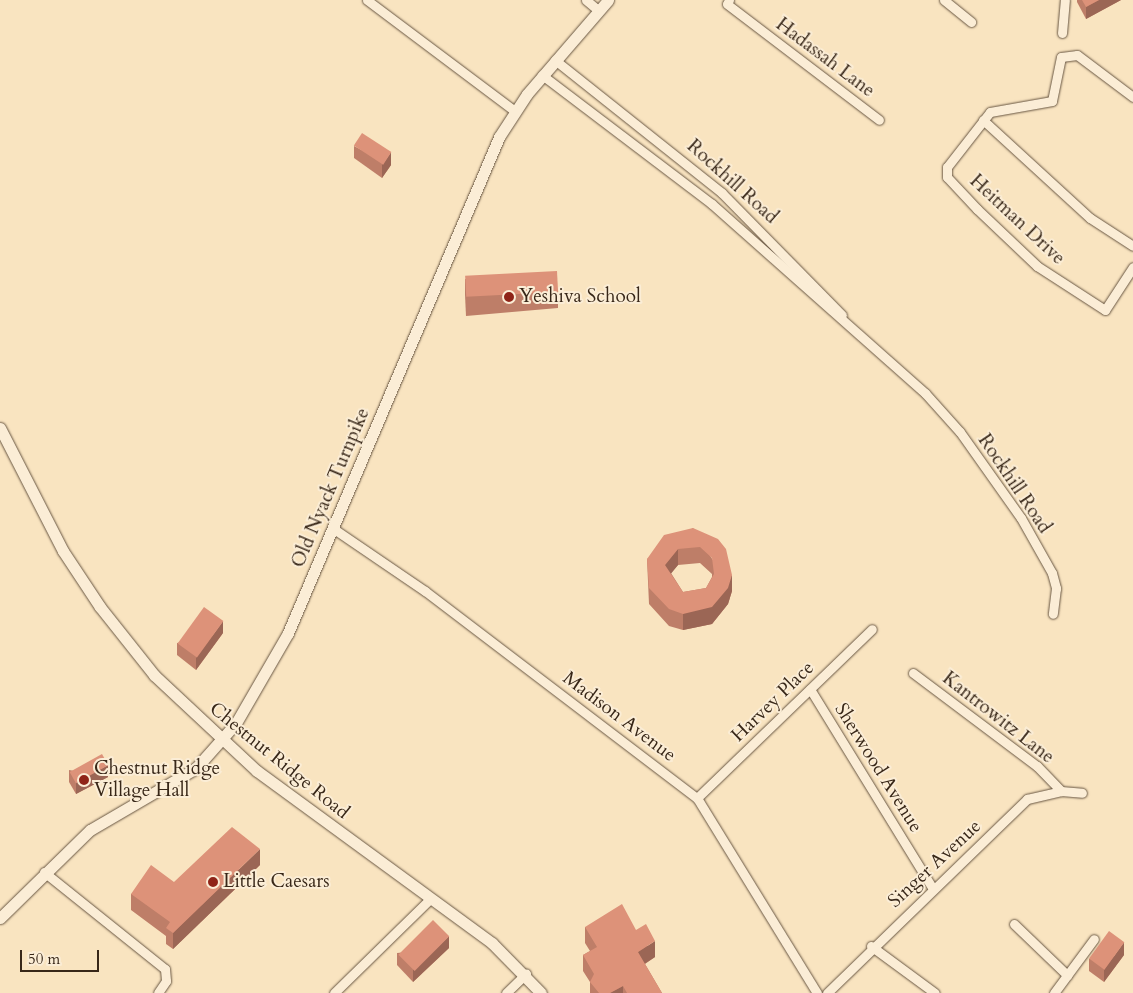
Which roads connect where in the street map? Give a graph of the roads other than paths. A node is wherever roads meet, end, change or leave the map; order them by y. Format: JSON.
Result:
{"nodes":[{"id":1,"x":366,"y":0,"type":"edge"},
{"id":2,"x":586,"y":0,"type":"edge"},
{"id":3,"x":608,"y":0,"type":"edge"},
{"id":4,"x":944,"y":0,"type":"edge"},
{"id":5,"x":1065,"y":0,"type":"edge"},
{"id":6,"x":728,"y":2,"type":"edge"},
{"id":7,"x":598,"y":10,"type":"junction"},
{"id":8,"x":971,"y":22,"type":"dead end"},
{"id":9,"x":1062,"y":34,"type":"dead end"},
{"id":10,"x":555,"y":60,"type":"junction"},
{"id":11,"x":542,"y":75,"type":"junction"},
{"id":12,"x":1133,"y":97,"type":"edge"},
{"id":13,"x":515,"y":112,"type":"junction"},
{"id":14,"x":879,"y":120,"type":"dead end"},
{"id":15,"x":982,"y":120,"type":"junction"},
{"id":16,"x":1133,"y":246,"type":"edge"},
{"id":17,"x":1133,"y":267,"type":"edge"},
{"id":18,"x":870,"y":347,"type":"junction"},
{"id":19,"x":0,"y":428,"type":"edge"},
{"id":20,"x":334,"y":529,"type":"junction"},
{"id":21,"x":1053,"y":614,"type":"dead end"},
{"id":22,"x":872,"y":630,"type":"dead end"},
{"id":23,"x":913,"y":673,"type":"dead end"},
{"id":24,"x":810,"y":689,"type":"junction"},
{"id":25,"x":222,"y":742,"type":"junction"},
{"id":26,"x":1061,"y":791,"type":"junction"},
{"id":27,"x":1082,"y":793,"type":"dead end"},
{"id":28,"x":697,"y":798,"type":"junction"},
{"id":29,"x":44,"y":872,"type":"junction"},
{"id":30,"x":933,"y":889,"type":"junction"},
{"id":31,"x":430,"y":899,"type":"junction"},
{"id":32,"x":0,"y":918,"type":"edge"},
{"id":33,"x":1014,"y":924,"type":"dead end"},
{"id":34,"x":1094,"y":938,"type":"dead end"},
{"id":35,"x":871,"y":946,"type":"junction"},
{"id":36,"x":526,"y":974,"type":"junction"},
{"id":37,"x":1067,"y":975,"type":"junction"},
{"id":38,"x":158,"y":993,"type":"edge"},
{"id":39,"x":334,"y":993,"type":"edge"},
{"id":40,"x":506,"y":993,"type":"edge"},
{"id":41,"x":541,"y":993,"type":"edge"},
{"id":42,"x":818,"y":993,"type":"edge"},
{"id":43,"x":827,"y":993,"type":"edge"},
{"id":44,"x":935,"y":993,"type":"edge"},
{"id":45,"x":1054,"y":993,"type":"edge"}],
"edges":[{"from":1,"to":13,"type":"street"},
{"from":2,"to":7,"type":"street"},
{"from":3,"to":7,"type":"street","name":"Old Nyack Turnpike"},
{"from":4,"to":8,"type":"street"},
{"from":5,"to":9,"type":"street"},
{"from":6,"to":14,"type":"street","name":"Hadassah Lane"},
{"from":7,"to":10,"type":"street","name":"Old Nyack Turnpike"},
{"from":10,"to":11,"type":"street","name":"Old Nyack Turnpike"},
{"from":10,"to":18,"type":"street","name":"Rockhill Road"},
{"from":11,"to":13,"type":"street","name":"Old Nyack Turnpike"},
{"from":11,"to":18,"type":"street","name":"Rockhill Road"},
{"from":12,"to":15,"type":"street","name":"Heitman Drive"},
{"from":13,"to":20,"type":"street","name":"Old Nyack Turnpike"},
{"from":15,"to":16,"type":"street"},
{"from":15,"to":17,"type":"street","name":"Heitman Drive"},
{"from":18,"to":21,"type":"street","name":"Rockhill Road"},
{"from":19,"to":25,"type":"street","name":"Chestnut Ridge Road"},
{"from":20,"to":25,"type":"street","name":"Old Nyack Turnpike"},
{"from":20,"to":28,"type":"street","name":"Madison Avenue"},
{"from":22,"to":24,"type":"street","name":"Harvey Place"},
{"from":23,"to":26,"type":"street","name":"Kantrowitz Lane"},
{"from":24,"to":28,"type":"street","name":"Harvey Place"},
{"from":24,"to":30,"type":"street","name":"Sherwood Avenue"},
{"from":25,"to":29,"type":"street","name":"Old Nyack Turnpike"},
{"from":25,"to":31,"type":"street","name":"Chestnut Ridge Road"},
{"from":26,"to":27,"type":"street","name":"Singer Avenue"},
{"from":26,"to":30,"type":"street","name":"Singer Avenue"},
{"from":28,"to":42,"type":"street","name":"Madison Avenue"},
{"from":29,"to":32,"type":"street","name":"Old Nyack Turnpike"},
{"from":29,"to":38,"type":"street"},
{"from":30,"to":35,"type":"street","name":"Singer Avenue"},
{"from":31,"to":36,"type":"street","name":"Chestnut Ridge Road"},
{"from":31,"to":39,"type":"street"},
{"from":33,"to":37,"type":"street"},
{"from":34,"to":37,"type":"street"},
{"from":35,"to":43,"type":"street","name":"Singer Avenue"},
{"from":35,"to":44,"type":"street"},
{"from":36,"to":40,"type":"street"},
{"from":36,"to":41,"type":"street","name":"Chestnut Ridge Road"},
{"from":37,"to":45,"type":"street"}]}
